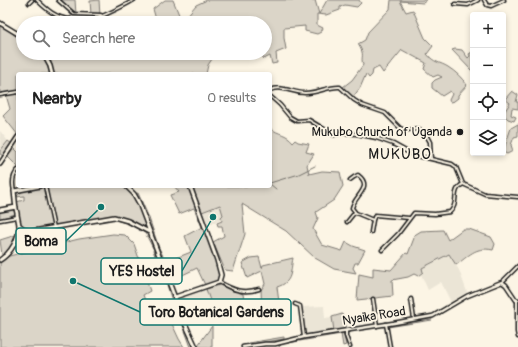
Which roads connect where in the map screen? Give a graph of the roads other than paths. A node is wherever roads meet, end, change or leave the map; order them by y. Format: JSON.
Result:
{"nodes":[{"id":1,"x":32,"y":0,"type":"edge"},
{"id":2,"x":37,"y":0,"type":"edge"},
{"id":3,"x":58,"y":0,"type":"edge"},
{"id":4,"x":134,"y":0,"type":"edge"},
{"id":5,"x":478,"y":0,"type":"edge"},
{"id":6,"x":484,"y":0,"type":"edge"},
{"id":7,"x":504,"y":0,"type":"edge"},
{"id":8,"x":29,"y":2,"type":"dead end"},
{"id":9,"x":456,"y":4,"type":"dead end"},
{"id":10,"x":103,"y":15,"type":"joint"},
{"id":11,"x":58,"y":16,"type":"edge"},
{"id":12,"x":0,"y":23,"type":"edge"},
{"id":13,"x":16,"y":33,"type":"edge"},
{"id":14,"x":47,"y":60,"type":"edge"},
{"id":15,"x":52,"y":72,"type":"edge"},
{"id":16,"x":272,"y":90,"type":"edge"},
{"id":17,"x":16,"y":92,"type":"edge"},
{"id":18,"x":0,"y":95,"type":"edge"},
{"id":19,"x":272,"y":98,"type":"edge"},
{"id":20,"x":16,"y":140,"type":"edge"},
{"id":21,"x":431,"y":159,"type":"junction"},
{"id":22,"x":0,"y":164,"type":"edge"},
{"id":23,"x":16,"y":172,"type":"edge"},
{"id":24,"x":350,"y":180,"type":"dead end"},
{"id":25,"x":463,"y":184,"type":"junction"},
{"id":26,"x":30,"y":188,"type":"edge"},
{"id":27,"x":44,"y":188,"type":"edge"},
{"id":28,"x":128,"y":188,"type":"edge"},
{"id":29,"x":191,"y":188,"type":"edge"},
{"id":30,"x":14,"y":191,"type":"junction"},
{"id":31,"x":518,"y":197,"type":"edge"},
{"id":32,"x":16,"y":207,"type":"junction"},
{"id":33,"x":0,"y":210,"type":"edge"},
{"id":34,"x":355,"y":212,"type":"junction"},
{"id":35,"x":17,"y":217,"type":"junction"},
{"id":36,"x":409,"y":218,"type":"junction"},
{"id":37,"x":0,"y":220,"type":"edge"},
{"id":38,"x":372,"y":220,"type":"junction"},
{"id":39,"x":347,"y":222,"type":"dead end"},
{"id":40,"x":19,"y":225,"type":"junction"},
{"id":41,"x":54,"y":228,"type":"junction"},
{"id":42,"x":28,"y":232,"type":"junction"},
{"id":43,"x":149,"y":232,"type":"junction"},
{"id":44,"x":371,"y":232,"type":"dead end"},
{"id":45,"x":18,"y":236,"type":"junction"},
{"id":46,"x":382,"y":250,"type":"dead end"},
{"id":47,"x":0,"y":260,"type":"edge"},
{"id":48,"x":518,"y":266,"type":"edge"},
{"id":49,"x":219,"y":282,"type":"junction"},
{"id":50,"x":502,"y":282,"type":"junction"},
{"id":51,"x":259,"y":289,"type":"dead end"},
{"id":52,"x":175,"y":297,"type":"junction"},
{"id":53,"x":373,"y":299,"type":"dead end"},
{"id":54,"x":411,"y":299,"type":"dead end"},
{"id":55,"x":517,"y":300,"type":"edge"},
{"id":56,"x":295,"y":304,"type":"dead end"},
{"id":57,"x":243,"y":317,"type":"dead end"},
{"id":58,"x":183,"y":319,"type":"junction"},
{"id":59,"x":414,"y":319,"type":"junction"},
{"id":60,"x":386,"y":324,"type":"junction"},
{"id":61,"x":377,"y":326,"type":"junction"},
{"id":62,"x":346,"y":331,"type":"junction"},
{"id":63,"x":304,"y":337,"type":"junction"},
{"id":64,"x":518,"y":337,"type":"edge"},
{"id":65,"x":276,"y":346,"type":"edge"},
{"id":66,"x":196,"y":347,"type":"edge"},
{"id":67,"x":243,"y":347,"type":"edge"},
{"id":68,"x":350,"y":347,"type":"edge"},
{"id":69,"x":390,"y":347,"type":"edge"}],
"edges":[{"from":1,"to":8,"type":"street"},
{"from":2,"to":11,"type":"street"},
{"from":3,"to":10,"type":"street"},
{"from":4,"to":10,"type":"street"},
{"from":5,"to":9,"type":"street"},
{"from":6,"to":7,"type":"street"},
{"from":12,"to":13,"type":"main road"},
{"from":14,"to":15,"type":"main road"},
{"from":16,"to":21,"type":"street"},
{"from":17,"to":18,"type":"street"},
{"from":19,"to":21,"type":"street"},
{"from":20,"to":22,"type":"main road"},
{"from":21,"to":25,"type":"street"},
{"from":23,"to":30,"type":"street"},
{"from":24,"to":34,"type":"street"},
{"from":25,"to":31,"type":"street"},
{"from":25,"to":36,"type":"street"},
{"from":26,"to":30,"type":"main road"},
{"from":27,"to":41,"type":"street"},
{"from":28,"to":43,"type":"main road"},
{"from":29,"to":49,"type":"main road"},
{"from":30,"to":32,"type":"main road"},
{"from":32,"to":33,"type":"main road"},
{"from":32,"to":35,"type":"main road"},
{"from":34,"to":38,"type":"street"},
{"from":34,"to":39,"type":"street"},
{"from":35,"to":37,"type":"street"},
{"from":35,"to":40,"type":"main road"},
{"from":36,"to":38,"type":"street"},
{"from":36,"to":46,"type":"street"},
{"from":38,"to":44,"type":"street"},
{"from":40,"to":42,"type":"main road"},
{"from":40,"to":45,"type":"main road"},
{"from":41,"to":42,"type":"main road"},
{"from":41,"to":43,"type":"main road"},
{"from":42,"to":45,"type":"main road"},
{"from":43,"to":52,"type":"main road"},
{"from":45,"to":47,"type":"main road"},
{"from":48,"to":50,"type":"street"},
{"from":49,"to":51,"type":"street"},
{"from":49,"to":52,"type":"main road"},
{"from":50,"to":55,"type":"street"},
{"from":50,"to":59,"type":"street","name":"Nyaika Road"},
{"from":52,"to":58,"type":"main road"},
{"from":53,"to":61,"type":"street"},
{"from":54,"to":59,"type":"street"},
{"from":55,"to":64,"type":"street"},
{"from":56,"to":63,"type":"street"},
{"from":57,"to":58,"type":"street"},
{"from":58,"to":66,"type":"main road"},
{"from":59,"to":60,"type":"street","name":"Nyaika Road"},
{"from":60,"to":61,"type":"street","name":"Nyaika Road"},
{"from":60,"to":69,"type":"street"},
{"from":61,"to":62,"type":"street","name":"Nyaika Road"},
{"from":62,"to":63,"type":"street","name":"Nyaika Road"},
{"from":62,"to":68,"type":"street"},
{"from":63,"to":65,"type":"street","name":"Nyaika Road"},
{"from":65,"to":67,"type":"street","name":"Nyaika Road"}]}
